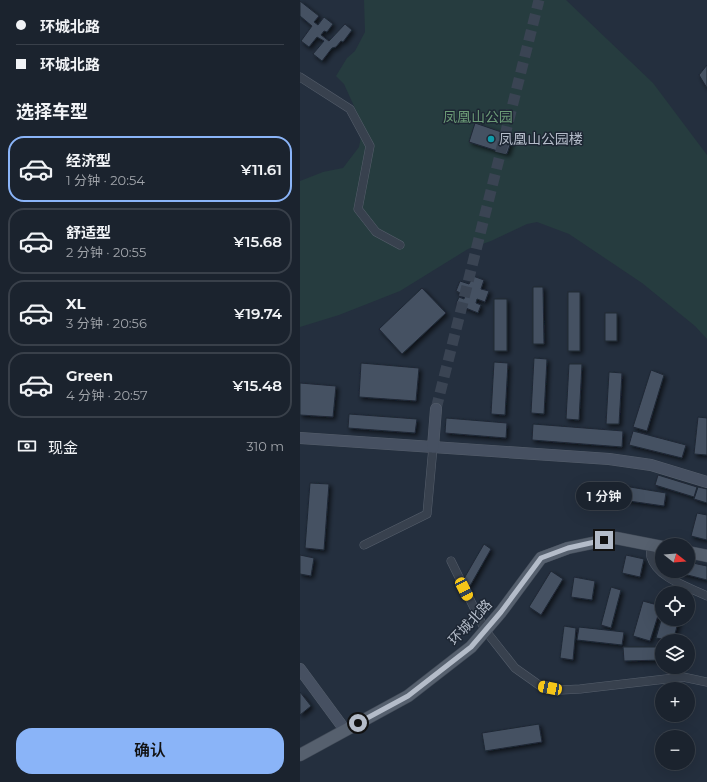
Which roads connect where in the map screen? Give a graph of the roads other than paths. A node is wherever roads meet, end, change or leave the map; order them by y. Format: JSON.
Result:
{"nodes":[{"id":1,"x":300,"y":77,"type":"edge"},
{"id":2,"x":400,"y":245,"type":"dead end"},
{"id":3,"x":436,"y":409,"type":"tunnel mouth"},
{"id":4,"x":300,"y":438,"type":"edge"},
{"id":5,"x":433,"y":447,"type":"junction"},
{"id":6,"x":707,"y":482,"type":"edge"},
{"id":7,"x":364,"y":545,"type":"dead end"},
{"id":8,"x":655,"y":546,"type":"edge"},
{"id":9,"x":655,"y":549,"type":"edge"},
{"id":10,"x":695,"y":553,"type":"edge"},
{"id":11,"x":707,"y":556,"type":"edge"},
{"id":12,"x":451,"y":561,"type":"dead end"},
{"id":13,"x":655,"y":564,"type":"edge"},
{"id":14,"x":671,"y":578,"type":"edge"},
{"id":15,"x":707,"y":596,"type":"edge"},
{"id":16,"x":485,"y":630,"type":"junction"},
{"id":17,"x":300,"y":669,"type":"edge"},
{"id":18,"x":707,"y":682,"type":"edge"},
{"id":19,"x":345,"y":730,"type":"junction"},
{"id":20,"x":300,"y":755,"type":"edge"}],
"edges":[{"from":1,"to":2,"type":"street"},
{"from":3,"to":5,"type":"street"},
{"from":4,"to":5,"type":"street"},
{"from":5,"to":6,"type":"street"},
{"from":5,"to":7,"type":"street"},
{"from":8,"to":16,"type":"main road","name":"环城北路"},
{"from":9,"to":13,"type":"street"},
{"from":10,"to":11,"type":"main road"},
{"from":12,"to":16,"type":"street"},
{"from":14,"to":15,"type":"street"},
{"from":16,"to":18,"type":"street"},
{"from":16,"to":19,"type":"main road","name":"环城北路"},
{"from":17,"to":19,"type":"street"},
{"from":19,"to":20,"type":"main road","name":"环城北路"}]}
